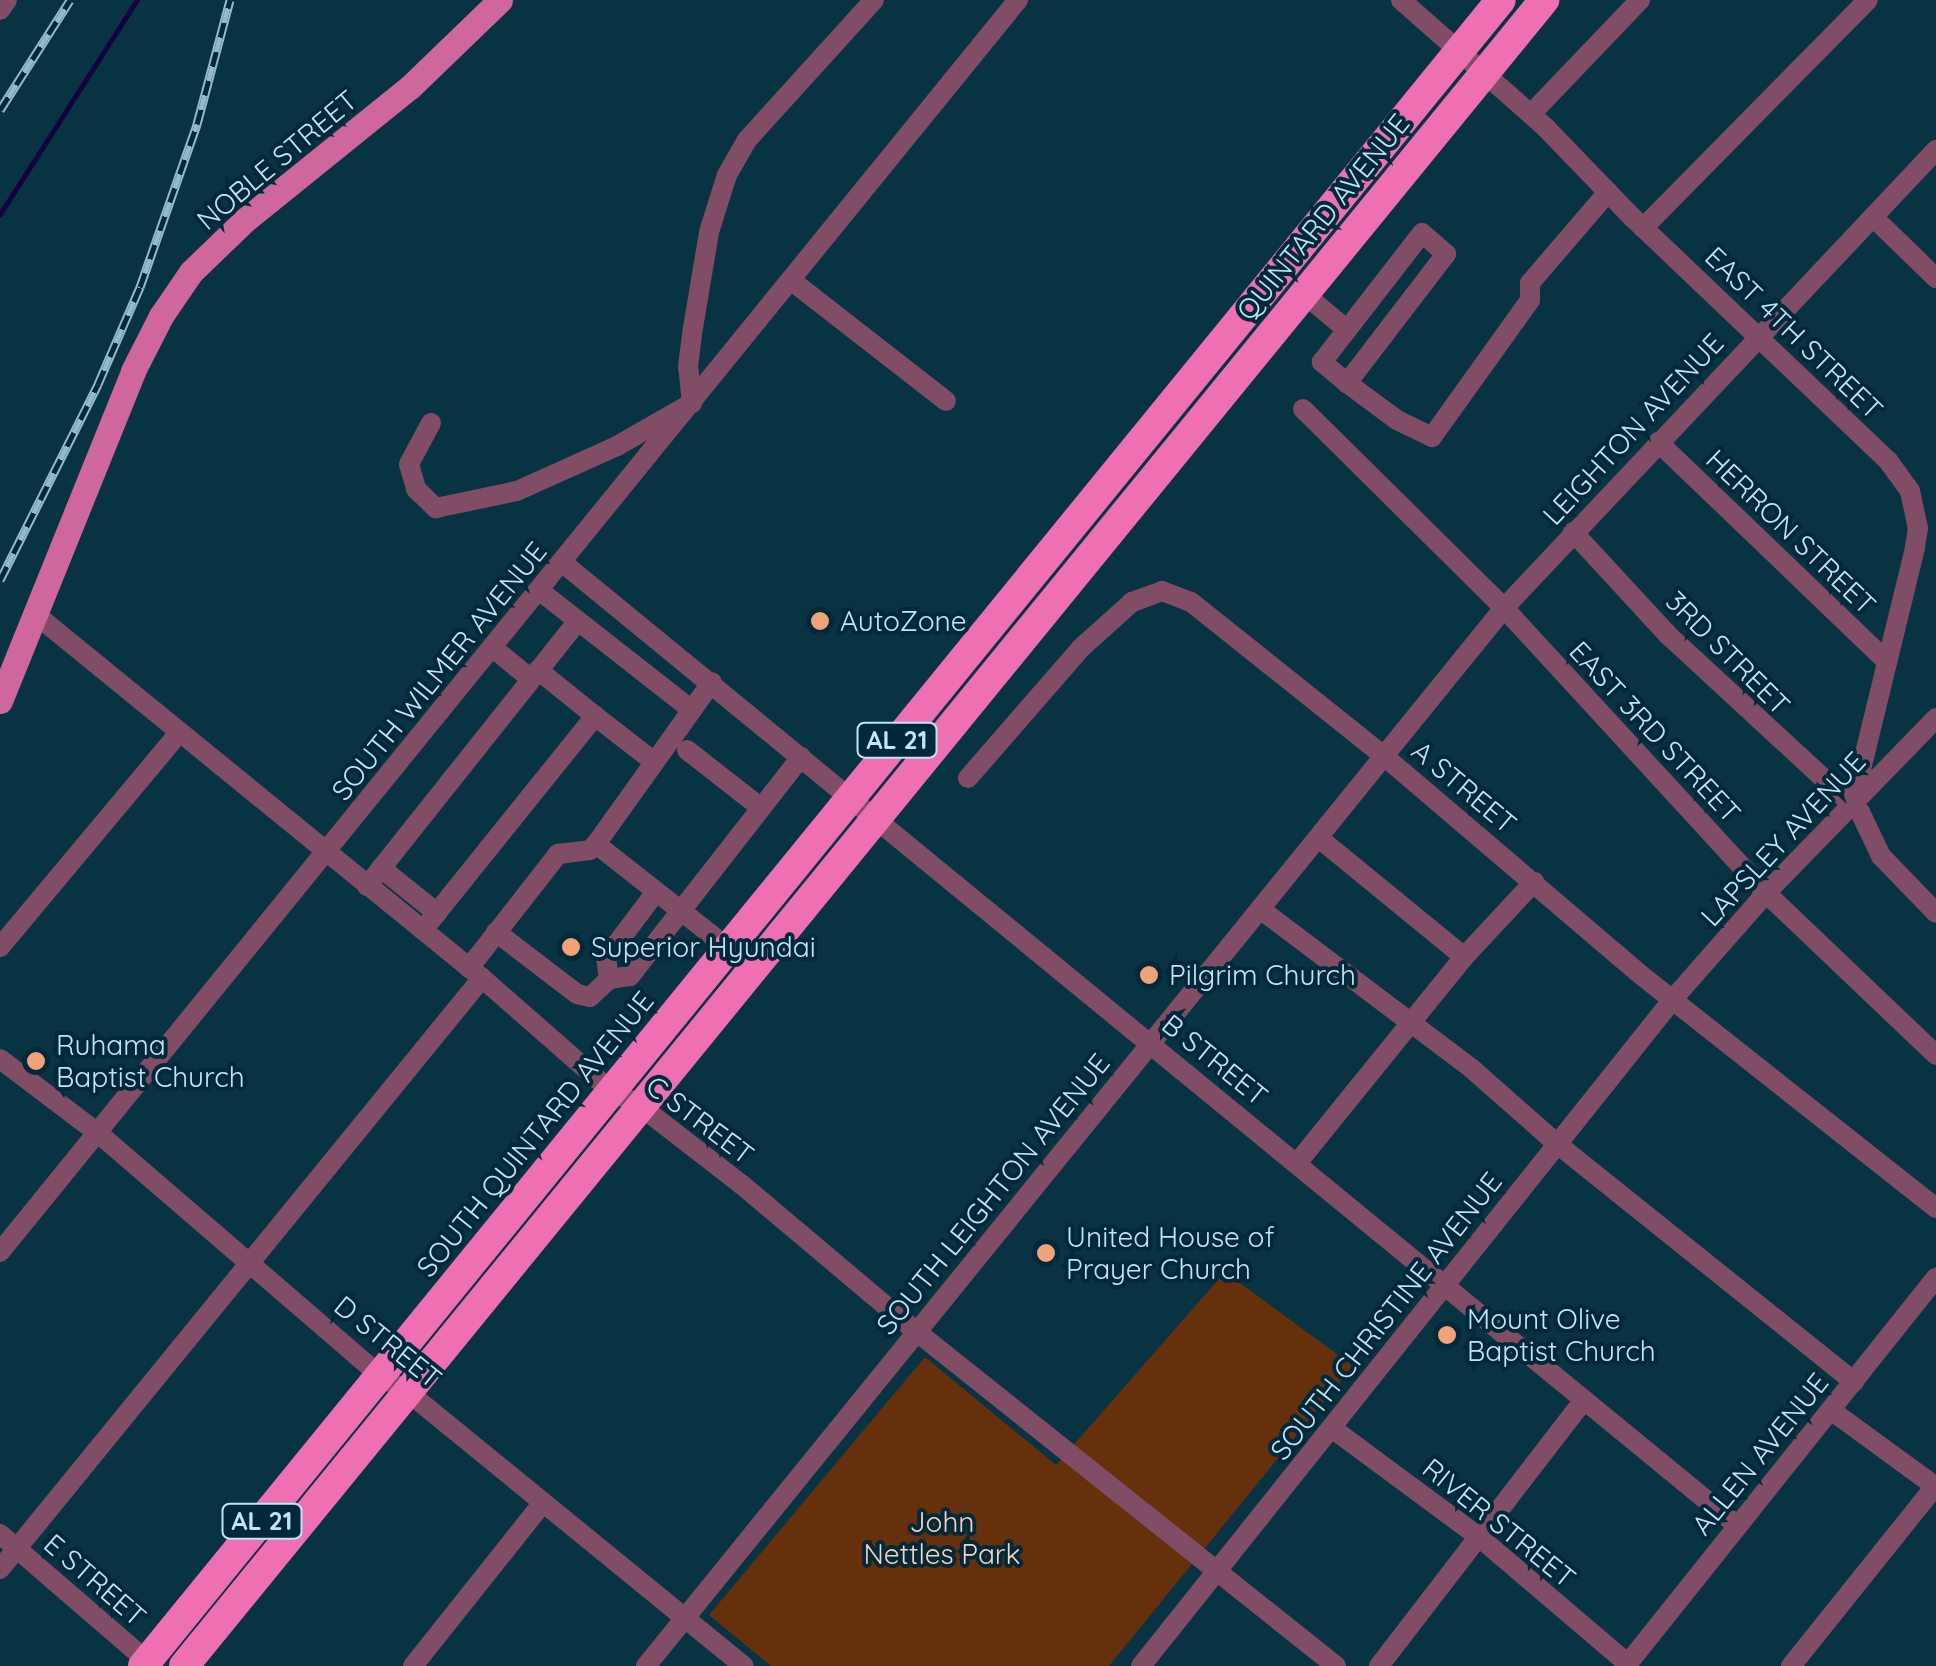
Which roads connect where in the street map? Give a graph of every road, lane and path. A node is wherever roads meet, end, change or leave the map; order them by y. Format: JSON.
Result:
{"nodes":[{"id":1,"x":7,"y":0,"type":"edge"},
{"id":2,"x":500,"y":0,"type":"edge"},
{"id":3,"x":874,"y":0,"type":"edge"},
{"id":4,"x":1018,"y":0,"type":"edge"},
{"id":5,"x":1401,"y":0,"type":"edge"},
{"id":6,"x":1501,"y":0,"type":"edge"},
{"id":7,"x":1544,"y":0,"type":"edge"},
{"id":8,"x":1640,"y":0,"type":"edge"},
{"id":9,"x":1868,"y":0,"type":"edge"},
{"id":10,"x":0,"y":10,"type":"edge"},
{"id":11,"x":1458,"y":52,"type":"junction"},
{"id":12,"x":1484,"y":70,"type":"junction"},
{"id":13,"x":1532,"y":114,"type":"junction"},
{"id":14,"x":1936,"y":150,"type":"edge"},
{"id":15,"x":1608,"y":192,"type":"junction"},
{"id":16,"x":1872,"y":217,"type":"junction"},
{"id":17,"x":1644,"y":228,"type":"junction"},
{"id":18,"x":1936,"y":278,"type":"edge"},
{"id":19,"x":792,"y":281,"type":"junction"},
{"id":20,"x":1303,"y":293,"type":"junction"},
{"id":21,"x":1346,"y":329,"type":"junction"},
{"id":22,"x":1759,"y":337,"type":"junction"},
{"id":23,"x":1347,"y":382,"type":"junction"},
{"id":24,"x":946,"y":400,"type":"dead end"},
{"id":25,"x":692,"y":403,"type":"junction"},
{"id":26,"x":1303,"y":409,"type":"dead end"},
{"id":27,"x":431,"y":423,"type":"dead end"},
{"id":28,"x":1658,"y":442,"type":"junction"},
{"id":29,"x":1127,"y":456,"type":"joint"},
{"id":30,"x":1573,"y":532,"type":"junction"},
{"id":31,"x":1936,"y":534,"type":"edge"},
{"id":32,"x":1912,"y":559,"type":"junction"},
{"id":33,"x":563,"y":563,"type":"junction"},
{"id":34,"x":540,"y":591,"type":"junction"},
{"id":35,"x":1504,"y":608,"type":"junction"},
{"id":36,"x":35,"y":614,"type":"junction"},
{"id":37,"x":578,"y":621,"type":"junction"},
{"id":38,"x":493,"y":648,"type":"junction"},
{"id":39,"x":1886,"y":660,"type":"junction"},
{"id":40,"x":534,"y":675,"type":"junction"},
{"id":41,"x":712,"y":682,"type":"junction"},
{"id":42,"x":0,"y":701,"type":"edge"},
{"id":43,"x":692,"y":710,"type":"junction"},
{"id":44,"x":595,"y":716,"type":"junction"},
{"id":45,"x":1936,"y":718,"type":"edge"},
{"id":46,"x":180,"y":732,"type":"junction"},
{"id":47,"x":687,"y":750,"type":"dead end"},
{"id":48,"x":800,"y":757,"type":"junction"},
{"id":49,"x":1385,"y":757,"type":"junction"},
{"id":50,"x":653,"y":761,"type":"junction"},
{"id":51,"x":968,"y":778,"type":"dead end"},
{"id":52,"x":848,"y":797,"type":"junction"},
{"id":53,"x":1853,"y":804,"type":"junction"},
{"id":54,"x":760,"y":807,"type":"junction"},
{"id":55,"x":873,"y":821,"type":"junction"},
{"id":56,"x":1320,"y":839,"type":"junction"},
{"id":57,"x":596,"y":844,"type":"junction"},
{"id":58,"x":325,"y":852,"type":"junction"},
{"id":59,"x":381,"y":868,"type":"junction"},
{"id":60,"x":1534,"y":882,"type":"junction"},
{"id":61,"x":367,"y":886,"type":"junction"},
{"id":62,"x":656,"y":892,"type":"junction"},
{"id":63,"x":1766,"y":893,"type":"junction"},
{"id":64,"x":1260,"y":909,"type":"junction"},
{"id":65,"x":680,"y":910,"type":"junction"},
{"id":66,"x":437,"y":913,"type":"junction"},
{"id":67,"x":1936,"y":913,"type":"edge"},
{"id":68,"x":422,"y":930,"type":"junction"},
{"id":69,"x":496,"y":932,"type":"junction"},
{"id":70,"x":0,"y":947,"type":"edge"},
{"id":71,"x":728,"y":948,"type":"junction"},
{"id":72,"x":1464,"y":957,"type":"junction"},
{"id":73,"x":476,"y":973,"type":"junction"},
{"id":74,"x":609,"y":978,"type":"junction"},
{"id":75,"x":1673,"y":999,"type":"junction"},
{"id":76,"x":1410,"y":1021,"type":"junction"},
{"id":77,"x":1150,"y":1044,"type":"junction"},
{"id":78,"x":1936,"y":1055,"type":"edge"},
{"id":79,"x":0,"y":1058,"type":"edge"},
{"id":80,"x":610,"y":1090,"type":"junction"},
{"id":81,"x":639,"y":1105,"type":"junction"},
{"id":82,"x":98,"y":1133,"type":"junction"},
{"id":83,"x":1556,"y":1143,"type":"junction"},
{"id":84,"x":1298,"y":1162,"type":"junction"},
{"id":85,"x":1936,"y":1208,"type":"edge"},
{"id":86,"x":0,"y":1252,"type":"edge"},
{"id":87,"x":253,"y":1264,"type":"junction"},
{"id":88,"x":1936,"y":1277,"type":"edge"},
{"id":89,"x":1444,"y":1286,"type":"junction"},
{"id":90,"x":916,"y":1332,"type":"junction"},
{"id":91,"x":381,"y":1376,"type":"junction"},
{"id":92,"x":1854,"y":1382,"type":"junction"},
{"id":93,"x":409,"y":1393,"type":"junction"},
{"id":94,"x":1584,"y":1400,"type":"junction"},
{"id":95,"x":1832,"y":1411,"type":"junction"},
{"id":96,"x":1333,"y":1430,"type":"junction"},
{"id":97,"x":1935,"y":1485,"type":"edge"},
{"id":98,"x":542,"y":1504,"type":"junction"},
{"id":99,"x":1738,"y":1526,"type":"junction"},
{"id":100,"x":0,"y":1534,"type":"edge"},
{"id":101,"x":1479,"y":1537,"type":"junction"},
{"id":102,"x":17,"y":1548,"type":"junction"},
{"id":103,"x":0,"y":1569,"type":"edge"},
{"id":104,"x":1218,"y":1574,"type":"junction"},
{"id":105,"x":685,"y":1619,"type":"junction"},
{"id":106,"x":147,"y":1665,"type":"edge"},
{"id":107,"x":1627,"y":1665,"type":"edge"},
{"id":108,"x":184,"y":1666,"type":"edge"},
{"id":109,"x":413,"y":1666,"type":"edge"},
{"id":110,"x":646,"y":1666,"type":"edge"},
{"id":111,"x":744,"y":1666,"type":"edge"},
{"id":112,"x":1141,"y":1666,"type":"edge"},
{"id":113,"x":1336,"y":1666,"type":"edge"},
{"id":114,"x":1379,"y":1666,"type":"edge"},
{"id":115,"x":1791,"y":1666,"type":"edge"}],
"edges":[{"from":1,"to":10,"type":"street"},
{"from":2,"to":36,"type":"main road","name":"NOBLE STREET"},
{"from":3,"to":25,"type":"street"},
{"from":4,"to":19,"type":"street","name":"SOUTH WILMER AVENUE"},
{"from":5,"to":11,"type":"street","name":"EAST 4TH STREET"},
{"from":6,"to":11,"type":"highway","name":"QUINTARD AVENUE","number":"AL 21"},
{"from":7,"to":12,"type":"highway","name":"QUINTARD AVENUE","number":"AL 21"},
{"from":8,"to":13,"type":"street"},
{"from":9,"to":17,"type":"street"},
{"from":11,"to":12,"type":"street","name":"EAST 4TH STREET"},
{"from":11,"to":29,"type":"highway","name":"QUINTARD AVENUE","number":"AL 21"},
{"from":12,"to":13,"type":"street","name":"EAST 4TH STREET"},
{"from":12,"to":20,"type":"highway","name":"QUINTARD AVENUE","number":"AL 21"},
{"from":13,"to":15,"type":"street","name":"EAST 4TH STREET"},
{"from":14,"to":16,"type":"street","name":"LEIGHTON AVENUE"},
{"from":15,"to":17,"type":"street","name":"EAST 4TH STREET"},
{"from":15,"to":23,"type":"street"},
{"from":16,"to":18,"type":"street"},
{"from":16,"to":22,"type":"street","name":"LEIGHTON AVENUE"},
{"from":17,"to":22,"type":"street","name":"EAST 4TH STREET"},
{"from":19,"to":24,"type":"street"},
{"from":19,"to":25,"type":"street","name":"SOUTH WILMER AVENUE"},
{"from":20,"to":21,"type":"street"},
{"from":20,"to":55,"type":"highway","name":"QUINTARD AVENUE","number":"AL 21"},
{"from":21,"to":23,"type":"street"},
{"from":21,"to":23,"type":"street"},
{"from":22,"to":28,"type":"street","name":"LEIGHTON AVENUE"},
{"from":22,"to":32,"type":"street","name":"EAST 4TH STREET"},
{"from":25,"to":27,"type":"street"},
{"from":25,"to":33,"type":"street","name":"SOUTH WILMER AVENUE"},
{"from":26,"to":35,"type":"street","name":"EAST 3RD STREET"},
{"from":28,"to":30,"type":"street","name":"LEIGHTON AVENUE"},
{"from":28,"to":39,"type":"street","name":"HERRON STREET"},
{"from":29,"to":52,"type":"highway","name":"SOUTH QUINTARD AVENUE","number":"AL 21"},
{"from":30,"to":35,"type":"street","name":"LEIGHTON AVENUE"},
{"from":30,"to":53,"type":"street","name":"3RD STREET"},
{"from":31,"to":32,"type":"street"},
{"from":32,"to":39,"type":"street","name":"EAST 4TH STREET"},
{"from":33,"to":34,"type":"street","name":"SOUTH WILMER AVENUE"},
{"from":33,"to":41,"type":"street","name":"B STREET"},
{"from":34,"to":37,"type":"street"},
{"from":34,"to":38,"type":"street","name":"SOUTH WILMER AVENUE"},
{"from":35,"to":49,"type":"street","name":"LEIGHTON AVENUE"},
{"from":35,"to":63,"type":"street","name":"EAST 3RD STREET"},
{"from":36,"to":42,"type":"main road","name":"NOBLE STREET"},
{"from":36,"to":46,"type":"street","name":"C STREET"},
{"from":37,"to":40,"type":"street"},
{"from":37,"to":43,"type":"street"},
{"from":38,"to":40,"type":"street"},
{"from":38,"to":58,"type":"street","name":"SOUTH WILMER AVENUE"},
{"from":39,"to":53,"type":"street","name":"EAST 4TH STREET"},
{"from":40,"to":44,"type":"street"},
{"from":40,"to":59,"type":"street"},
{"from":41,"to":43,"type":"street"},
{"from":41,"to":48,"type":"street","name":"B STREET"},
{"from":43,"to":50,"type":"street"},
{"from":44,"to":50,"type":"street"},
{"from":44,"to":66,"type":"street"},
{"from":45,"to":53,"type":"street","name":"LAPSLEY AVENUE"},
{"from":46,"to":58,"type":"street","name":"C STREET"},
{"from":46,"to":70,"type":"street"},
{"from":47,"to":54,"type":"street"},
{"from":48,"to":52,"type":"street","name":"B STREET"},
{"from":48,"to":54,"type":"street"},
{"from":49,"to":51,"type":"street","name":"A STREET"},
{"from":49,"to":56,"type":"street","name":"SOUTH LEIGHTON AVENUE"},
{"from":49,"to":60,"type":"street","name":"A STREET"},
{"from":50,"to":57,"type":"street"},
{"from":52,"to":55,"type":"street","name":"B STREET"},
{"from":52,"to":71,"type":"highway","name":"SOUTH QUINTARD AVENUE","number":"AL 21"},
{"from":53,"to":63,"type":"street","name":"LAPSLEY AVENUE"},
{"from":53,"to":67,"type":"street"},
{"from":54,"to":65,"type":"street"},
{"from":55,"to":77,"type":"street","name":"B STREET"},
{"from":55,"to":81,"type":"highway","number":"AL 21"},
{"from":56,"to":64,"type":"street","name":"SOUTH LEIGHTON AVENUE"},
{"from":56,"to":72,"type":"street"},
{"from":57,"to":62,"type":"street"},
{"from":57,"to":69,"type":"street"},
{"from":58,"to":61,"type":"street","name":"C STREET"},
{"from":58,"to":82,"type":"street","name":"SOUTH WILMER AVENUE"},
{"from":59,"to":61,"type":"street"},
{"from":59,"to":66,"type":"street"},
{"from":60,"to":72,"type":"street"},
{"from":60,"to":75,"type":"street","name":"A STREET"},
{"from":61,"to":68,"type":"street","name":"C STREET"},
{"from":62,"to":65,"type":"street"},
{"from":62,"to":74,"type":"street"},
{"from":63,"to":75,"type":"street","name":"LAPSLEY AVENUE"},
{"from":63,"to":78,"type":"street","name":"EAST 3RD STREET"},
{"from":64,"to":76,"type":"street"},
{"from":64,"to":77,"type":"street","name":"SOUTH LEIGHTON AVENUE"},
{"from":65,"to":71,"type":"street"},
{"from":65,"to":74,"type":"street"},
{"from":66,"to":68,"type":"street"},
{"from":68,"to":73,"type":"street","name":"C STREET"},
{"from":69,"to":73,"type":"street"},
{"from":69,"to":74,"type":"street"},
{"from":71,"to":80,"type":"highway","name":"SOUTH QUINTARD AVENUE","number":"AL 21"},
{"from":72,"to":76,"type":"street"},
{"from":73,"to":80,"type":"street","name":"C STREET"},
{"from":73,"to":87,"type":"street"},
{"from":75,"to":83,"type":"street","name":"SOUTH CHRISTINE AVENUE"},
{"from":75,"to":85,"type":"street","name":"A STREET"},
{"from":76,"to":83,"type":"street"},
{"from":76,"to":84,"type":"street"},
{"from":77,"to":84,"type":"street","name":"B STREET"},
{"from":77,"to":90,"type":"street","name":"SOUTH LEIGHTON AVENUE"},
{"from":79,"to":82,"type":"street","name":"D STREET"},
{"from":80,"to":81,"type":"street","name":"C STREET"},
{"from":80,"to":91,"type":"highway","name":"SOUTH QUINTARD AVENUE","number":"AL 21"},
{"from":81,"to":90,"type":"street","name":"C STREET"},
{"from":81,"to":93,"type":"highway","number":"AL 21"},
{"from":82,"to":86,"type":"street","name":"SOUTH WILMER AVENUE"},
{"from":82,"to":87,"type":"street","name":"D STREET"},
{"from":83,"to":89,"type":"street","name":"SOUTH CHRISTINE AVENUE"},
{"from":83,"to":92,"type":"street"},
{"from":84,"to":89,"type":"street","name":"B STREET"},
{"from":87,"to":91,"type":"street","name":"D STREET"},
{"from":87,"to":102,"type":"street"},
{"from":88,"to":92,"type":"street","name":"ALLEN AVENUE"},
{"from":89,"to":94,"type":"street","name":"B STREET"},
{"from":89,"to":96,"type":"street","name":"SOUTH CHRISTINE AVENUE"},
{"from":90,"to":104,"type":"street","name":"C STREET"},
{"from":90,"to":105,"type":"street","name":"SOUTH LEIGHTON AVENUE"},
{"from":91,"to":93,"type":"street","name":"D STREET"},
{"from":91,"to":106,"type":"highway","name":"SOUTH QUINTARD AVENUE","number":"AL 21"},
{"from":92,"to":95,"type":"street","name":"ALLEN AVENUE"},
{"from":93,"to":98,"type":"street","name":"D STREET"},
{"from":93,"to":108,"type":"highway","number":"AL 21"},
{"from":94,"to":99,"type":"street","name":"B STREET"},
{"from":94,"to":101,"type":"street"},
{"from":95,"to":97,"type":"street"},
{"from":95,"to":99,"type":"street","name":"ALLEN AVENUE"},
{"from":96,"to":101,"type":"street","name":"RIVER STREET"},
{"from":96,"to":104,"type":"street","name":"SOUTH CHRISTINE AVENUE"},
{"from":97,"to":115,"type":"street"},
{"from":98,"to":105,"type":"street","name":"D STREET"},
{"from":98,"to":109,"type":"street"},
{"from":99,"to":107,"type":"street","name":"ALLEN AVENUE"},
{"from":100,"to":102,"type":"street","name":"E STREET"},
{"from":101,"to":107,"type":"street","name":"RIVER STREET"},
{"from":101,"to":114,"type":"street"},
{"from":102,"to":103,"type":"street"},
{"from":102,"to":106,"type":"street","name":"E STREET"},
{"from":104,"to":112,"type":"street","name":"SOUTH CHRISTINE AVENUE"},
{"from":104,"to":113,"type":"street","name":"C STREET"},
{"from":105,"to":110,"type":"street","name":"SOUTH LEIGHTON AVENUE"},
{"from":105,"to":111,"type":"street","name":"D STREET"}]}
